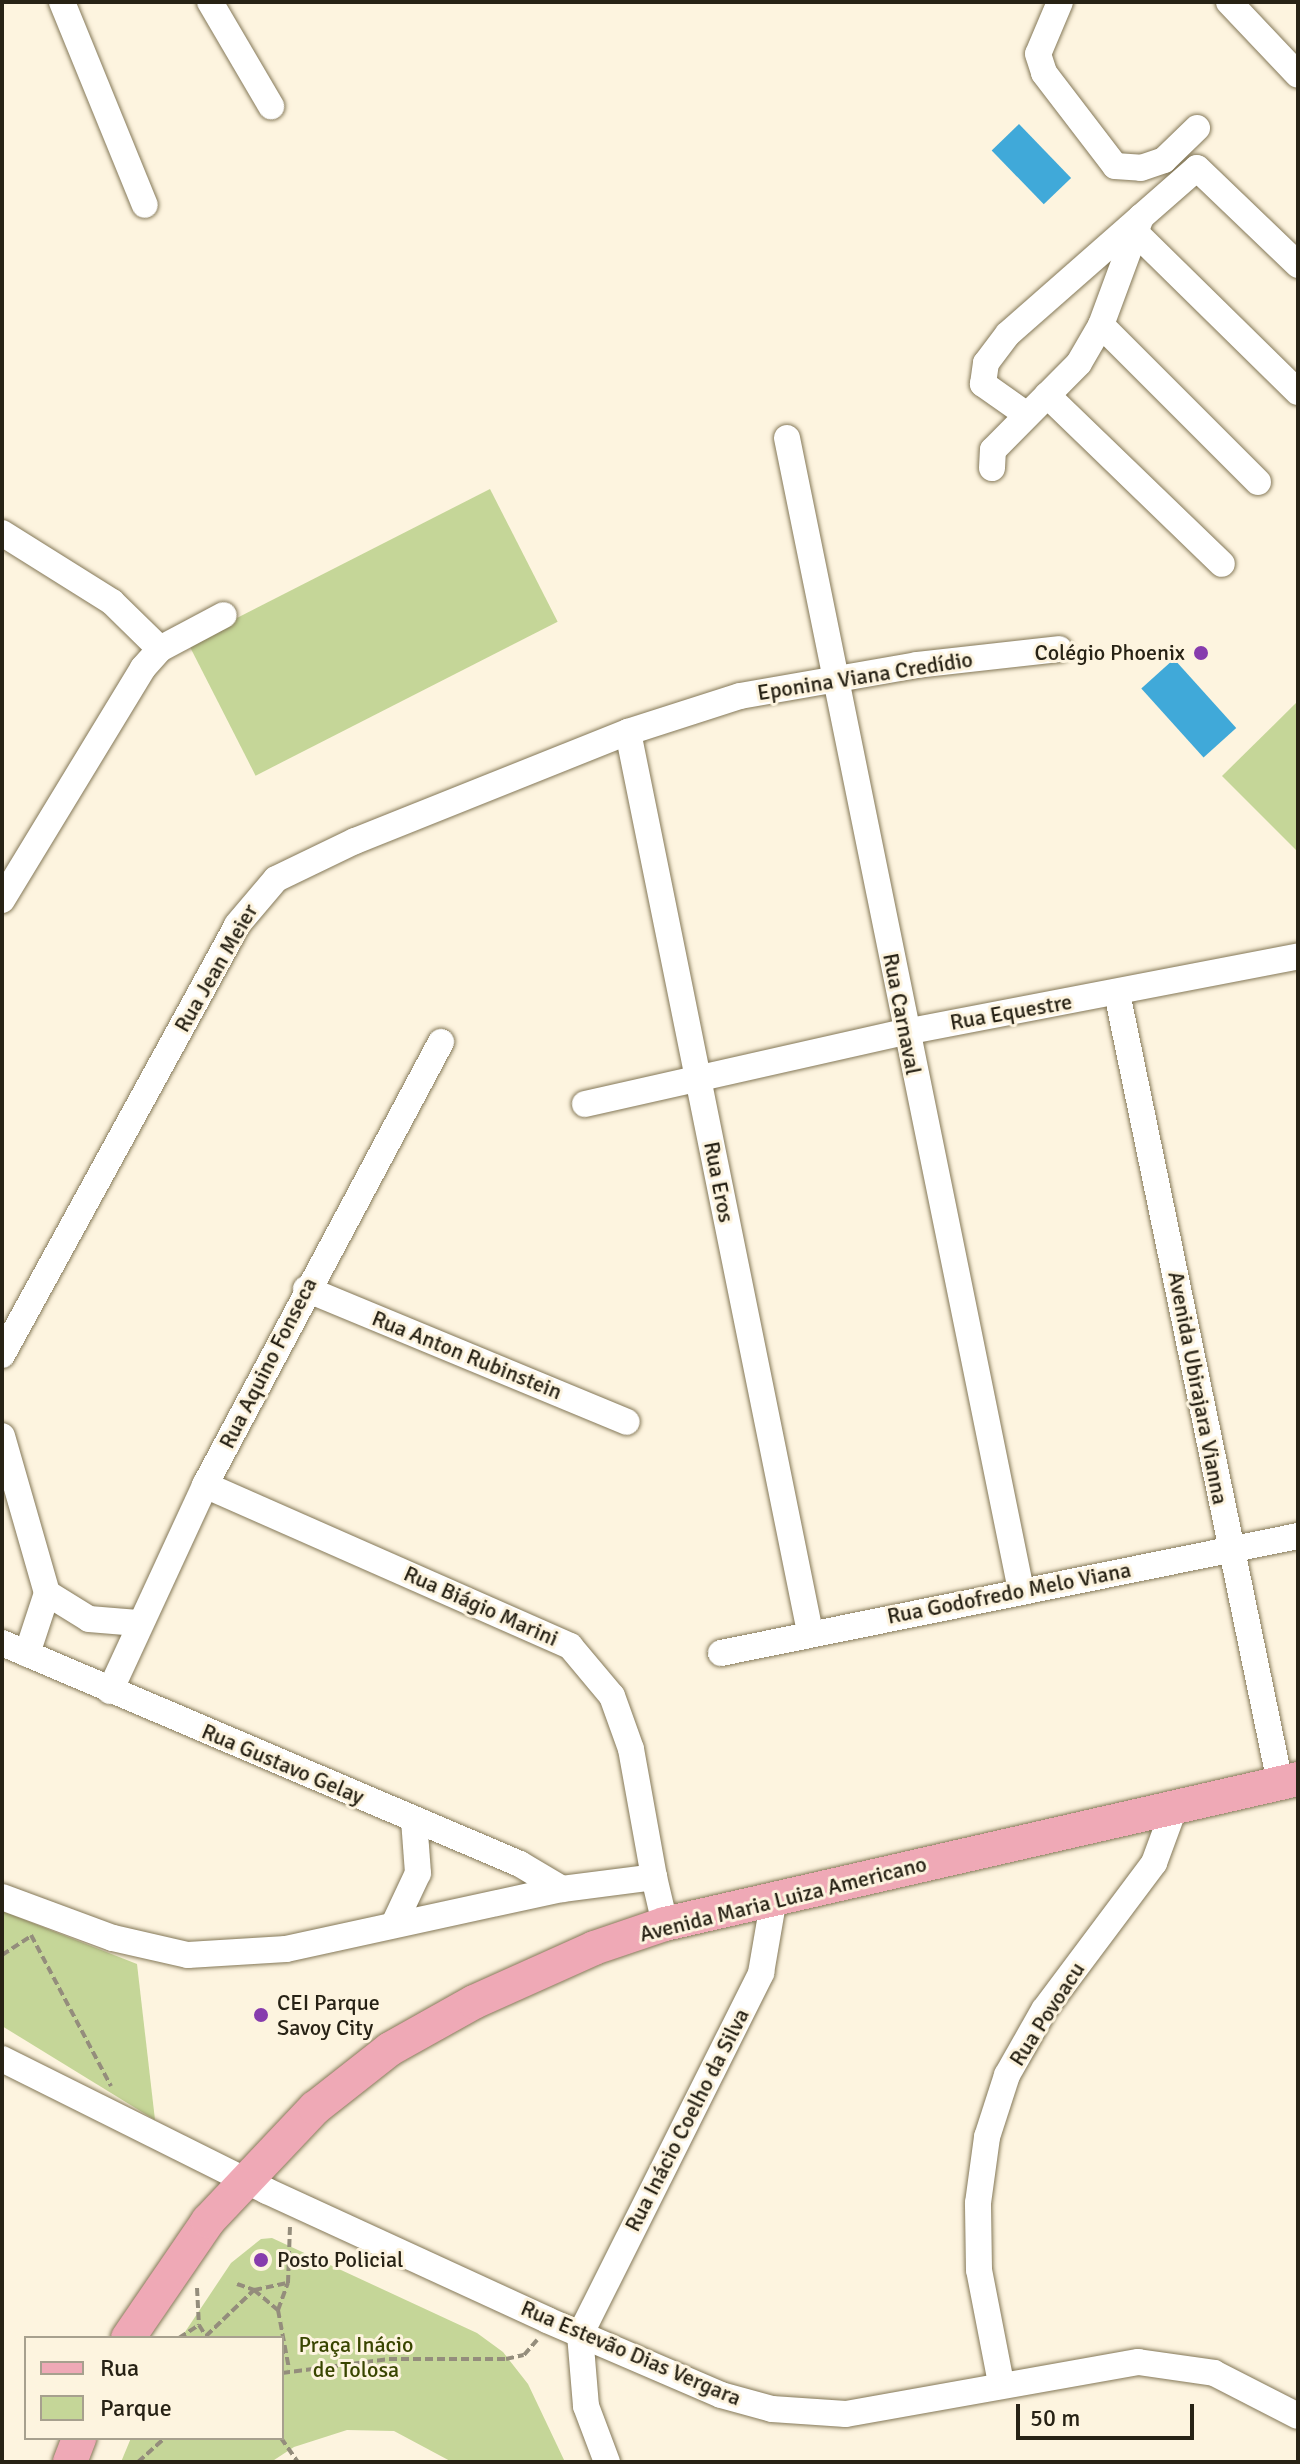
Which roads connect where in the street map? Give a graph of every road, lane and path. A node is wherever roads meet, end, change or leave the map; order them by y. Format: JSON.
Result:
{"nodes":[{"id":1,"x":62,"y":2,"type":"edge"},
{"id":2,"x":210,"y":2,"type":"edge"},
{"id":3,"x":1060,"y":2,"type":"edge"},
{"id":4,"x":1229,"y":2,"type":"edge"},
{"id":5,"x":1298,"y":75,"type":"edge"},
{"id":6,"x":271,"y":106,"type":"dead end"},
{"id":7,"x":1197,"y":128,"type":"dead end"},
{"id":8,"x":145,"y":205,"type":"dead end"},
{"id":9,"x":1139,"y":226,"type":"junction"},
{"id":10,"x":1298,"y":265,"type":"edge"},
{"id":11,"x":1101,"y":325,"type":"junction"},
{"id":12,"x":1298,"y":392,"type":"edge"},
{"id":13,"x":1047,"y":395,"type":"junction"},
{"id":14,"x":1027,"y":415,"type":"junction"},
{"id":15,"x":787,"y":438,"type":"dead end"},
{"id":16,"x":992,"y":468,"type":"dead end"},
{"id":17,"x":1258,"y":482,"type":"dead end"},
{"id":18,"x":2,"y":533,"type":"edge"},
{"id":19,"x":1222,"y":564,"type":"dead end"},
{"id":20,"x":224,"y":615,"type":"dead end"},
{"id":21,"x":160,"y":649,"type":"junction"},
{"id":22,"x":1059,"y":649,"type":"dead end"},
{"id":23,"x":834,"y":678,"type":"junction"},
{"id":24,"x":628,"y":732,"type":"junction"},
{"id":25,"x":2,"y":900,"type":"edge"},
{"id":26,"x":1298,"y":956,"type":"edge"},
{"id":27,"x":1117,"y":993,"type":"junction"},
{"id":28,"x":905,"y":1032,"type":"junction"},
{"id":29,"x":441,"y":1042,"type":"dead end"},
{"id":30,"x":698,"y":1080,"type":"junction"},
{"id":31,"x":585,"y":1104,"type":"dead end"},
{"id":32,"x":306,"y":1289,"type":"junction"},
{"id":33,"x":2,"y":1355,"type":"edge"},
{"id":34,"x":627,"y":1422,"type":"dead end"},
{"id":35,"x":2,"y":1436,"type":"edge"},
{"id":36,"x":205,"y":1485,"type":"junction"},
{"id":37,"x":1298,"y":1536,"type":"edge"},
{"id":38,"x":1230,"y":1551,"type":"junction"},
{"id":39,"x":1021,"y":1590,"type":"junction"},
{"id":40,"x":47,"y":1593,"type":"junction"},
{"id":41,"x":138,"y":1623,"type":"junction"},
{"id":42,"x":810,"y":1632,"type":"junction"},
{"id":43,"x":2,"y":1643,"type":"edge"},
{"id":44,"x":721,"y":1653,"type":"dead end"},
{"id":45,"x":27,"y":1654,"type":"junction"},
{"id":46,"x":110,"y":1691,"type":"junction"},
{"id":47,"x":1289,"y":1781,"type":"edge"},
{"id":48,"x":1174,"y":1809,"type":"junction"},
{"id":49,"x":414,"y":1820,"type":"junction"},
{"id":50,"x":654,"y":1877,"type":"junction"},
{"id":51,"x":562,"y":1889,"type":"junction"},
{"id":52,"x":2,"y":1897,"type":"edge"},
{"id":53,"x":774,"y":1898,"type":"junction"},
{"id":54,"x":394,"y":1924,"type":"junction"},
{"id":55,"x":665,"y":1924,"type":"junction"},
{"id":56,"x":34,"y":1925,"type":"junction"},
{"id":57,"x":2,"y":1955,"type":"edge"},
{"id":58,"x":2,"y":2059,"type":"edge"},
{"id":59,"x":119,"y":2117,"type":"junction"},
{"id":60,"x":243,"y":2179,"type":"junction"},
{"id":61,"x":295,"y":2204,"type":"junction"},
{"id":62,"x":199,"y":2279,"type":"dead end"},
{"id":63,"x":288,"y":2283,"type":"junction"},
{"id":64,"x":237,"y":2284,"type":"dead end"},
{"id":65,"x":254,"y":2290,"type":"junction"},
{"id":66,"x":278,"y":2310,"type":"junction"},
{"id":67,"x":547,"y":2320,"type":"junction"},
{"id":68,"x":199,"y":2325,"type":"junction"},
{"id":69,"x":580,"y":2335,"type":"junction"},
{"id":70,"x":129,"y":2336,"type":"edge"},
{"id":71,"x":182,"y":2336,"type":"edge"},
{"id":72,"x":206,"y":2336,"type":"edge"},
{"id":73,"x":208,"y":2336,"type":"edge"},
{"id":74,"x":283,"y":2336,"type":"edge"},
{"id":75,"x":284,"y":2343,"type":"edge"},
{"id":76,"x":289,"y":2370,"type":"junction"},
{"id":77,"x":284,"y":2372,"type":"edge"},
{"id":78,"x":1001,"y":2383,"type":"junction"},
{"id":79,"x":1298,"y":2416,"type":"edge"},
{"id":80,"x":78,"y":2440,"type":"edge"},
{"id":81,"x":163,"y":2440,"type":"edge"},
{"id":82,"x":282,"y":2440,"type":"edge"},
{"id":83,"x":70,"y":2462,"type":"edge"},
{"id":84,"x":138,"y":2462,"type":"edge"},
{"id":85,"x":298,"y":2462,"type":"edge"},
{"id":86,"x":607,"y":2462,"type":"edge"}],
"edges":[{"from":1,"to":8,"type":"street"},
{"from":2,"to":6,"type":"street"},
{"from":3,"to":7,"type":"street"},
{"from":4,"to":5,"type":"street"},
{"from":9,"to":10,"type":"street"},
{"from":9,"to":11,"type":"street"},
{"from":9,"to":12,"type":"street"},
{"from":9,"to":14,"type":"street"},
{"from":11,"to":13,"type":"street"},
{"from":11,"to":17,"type":"street"},
{"from":13,"to":14,"type":"street"},
{"from":13,"to":19,"type":"street"},
{"from":14,"to":16,"type":"street"},
{"from":15,"to":23,"type":"street","name":"Rua Carnaval"},
{"from":18,"to":21,"type":"street"},
{"from":20,"to":21,"type":"street"},
{"from":21,"to":25,"type":"street"},
{"from":22,"to":23,"type":"street","name":"Eponina Viana Credídio"},
{"from":23,"to":24,"type":"street","name":"Eponina Viana Credídio"},
{"from":23,"to":28,"type":"street","name":"Rua Carnaval"},
{"from":24,"to":30,"type":"street","name":"Rua Eros"},
{"from":24,"to":33,"type":"street","name":"Rua Jean Meier"},
{"from":26,"to":27,"type":"street","name":"Rua Equestre"},
{"from":27,"to":28,"type":"street","name":"Rua Equestre"},
{"from":27,"to":38,"type":"street","name":"Avenida Ubirajara Vianna"},
{"from":28,"to":30,"type":"street","name":"Rua Equestre"},
{"from":28,"to":39,"type":"street","name":"Rua Carnaval"},
{"from":29,"to":32,"type":"street","name":"Rua Aquino Fonseca"},
{"from":30,"to":31,"type":"street","name":"Rua Equestre"},
{"from":30,"to":42,"type":"street","name":"Rua Eros"},
{"from":32,"to":34,"type":"street","name":"Rua Anton Rubinstein"},
{"from":32,"to":36,"type":"street","name":"Rua Aquino Fonseca"},
{"from":35,"to":40,"type":"street"},
{"from":36,"to":41,"type":"street","name":"Rua Aquino Fonseca"},
{"from":36,"to":50,"type":"street","name":"Rua Biágio Marini"},
{"from":37,"to":38,"type":"street","name":"Rua Godofredo Melo Viana"},
{"from":38,"to":39,"type":"street","name":"Rua Godofredo Melo Viana"},
{"from":38,"to":47,"type":"street","name":"Avenida Ubirajara Vianna"},
{"from":39,"to":42,"type":"street","name":"Rua Godofredo Melo Viana"},
{"from":40,"to":41,"type":"street"},
{"from":40,"to":45,"type":"street"},
{"from":41,"to":46,"type":"street","name":"Rua Aquino Fonseca"},
{"from":42,"to":44,"type":"street","name":"Rua Godofredo Melo Viana"},
{"from":43,"to":45,"type":"street","name":"Rua Gustavo Gelay"},
{"from":45,"to":46,"type":"street","name":"Rua Gustavo Gelay"},
{"from":46,"to":49,"type":"street","name":"Rua Gustavo Gelay"},
{"from":47,"to":48,"type":"main road","name":"Avenida Maria Luiza Americano"},
{"from":48,"to":53,"type":"main road","name":"Avenida Maria Luiza Americano"},
{"from":48,"to":78,"type":"street","name":"Rua Povoacu"},
{"from":49,"to":51,"type":"street","name":"Rua Gustavo Gelay"},
{"from":49,"to":54,"type":"street"},
{"from":50,"to":51,"type":"street"},
{"from":50,"to":55,"type":"street","name":"Rua Biágio Marini"},
{"from":51,"to":54,"type":"street"},
{"from":52,"to":56,"type":"street"},
{"from":53,"to":55,"type":"main road","name":"Avenida Maria Luiza Americano"},
{"from":53,"to":69,"type":"street","name":"Rua Inácio Coelho da Silva"},
{"from":54,"to":56,"type":"street"},
{"from":55,"to":60,"type":"main road","name":"Avenida Maria Luiza Americano"},
{"from":56,"to":57,"type":"path"},
{"from":56,"to":59,"type":"path"},
{"from":58,"to":59,"type":"street","name":"Rua Estevão Dias Vergara"},
{"from":59,"to":60,"type":"street","name":"Rua Estevão Dias Vergara"},
{"from":60,"to":61,"type":"street","name":"Rua Estevão Dias Vergara"},
{"from":60,"to":70,"type":"main road","name":"Avenida Maria Luiza Americano"},
{"from":61,"to":63,"type":"path"},
{"from":61,"to":67,"type":"street","name":"Rua Estevão Dias Vergara"},
{"from":62,"to":68,"type":"path"},
{"from":63,"to":65,"type":"path"},
{"from":63,"to":66,"type":"path"},
{"from":64,"to":65,"type":"path"},
{"from":65,"to":66,"type":"path"},
{"from":65,"to":73,"type":"path"},
{"from":66,"to":74,"type":"path"},
{"from":67,"to":69,"type":"street","name":"Rua Estevão Dias Vergara"},
{"from":67,"to":76,"type":"path"},
{"from":68,"to":71,"type":"path"},
{"from":68,"to":72,"type":"path"},
{"from":69,"to":78,"type":"street","name":"Rua Estevão Dias Vergara"},
{"from":69,"to":86,"type":"street"},
{"from":75,"to":76,"type":"path"},
{"from":76,"to":77,"type":"path"},
{"from":78,"to":79,"type":"street","name":"Rua Estevão Dias Vergara"},
{"from":80,"to":83,"type":"main road"},
{"from":81,"to":84,"type":"path"},
{"from":82,"to":85,"type":"path"}]}
